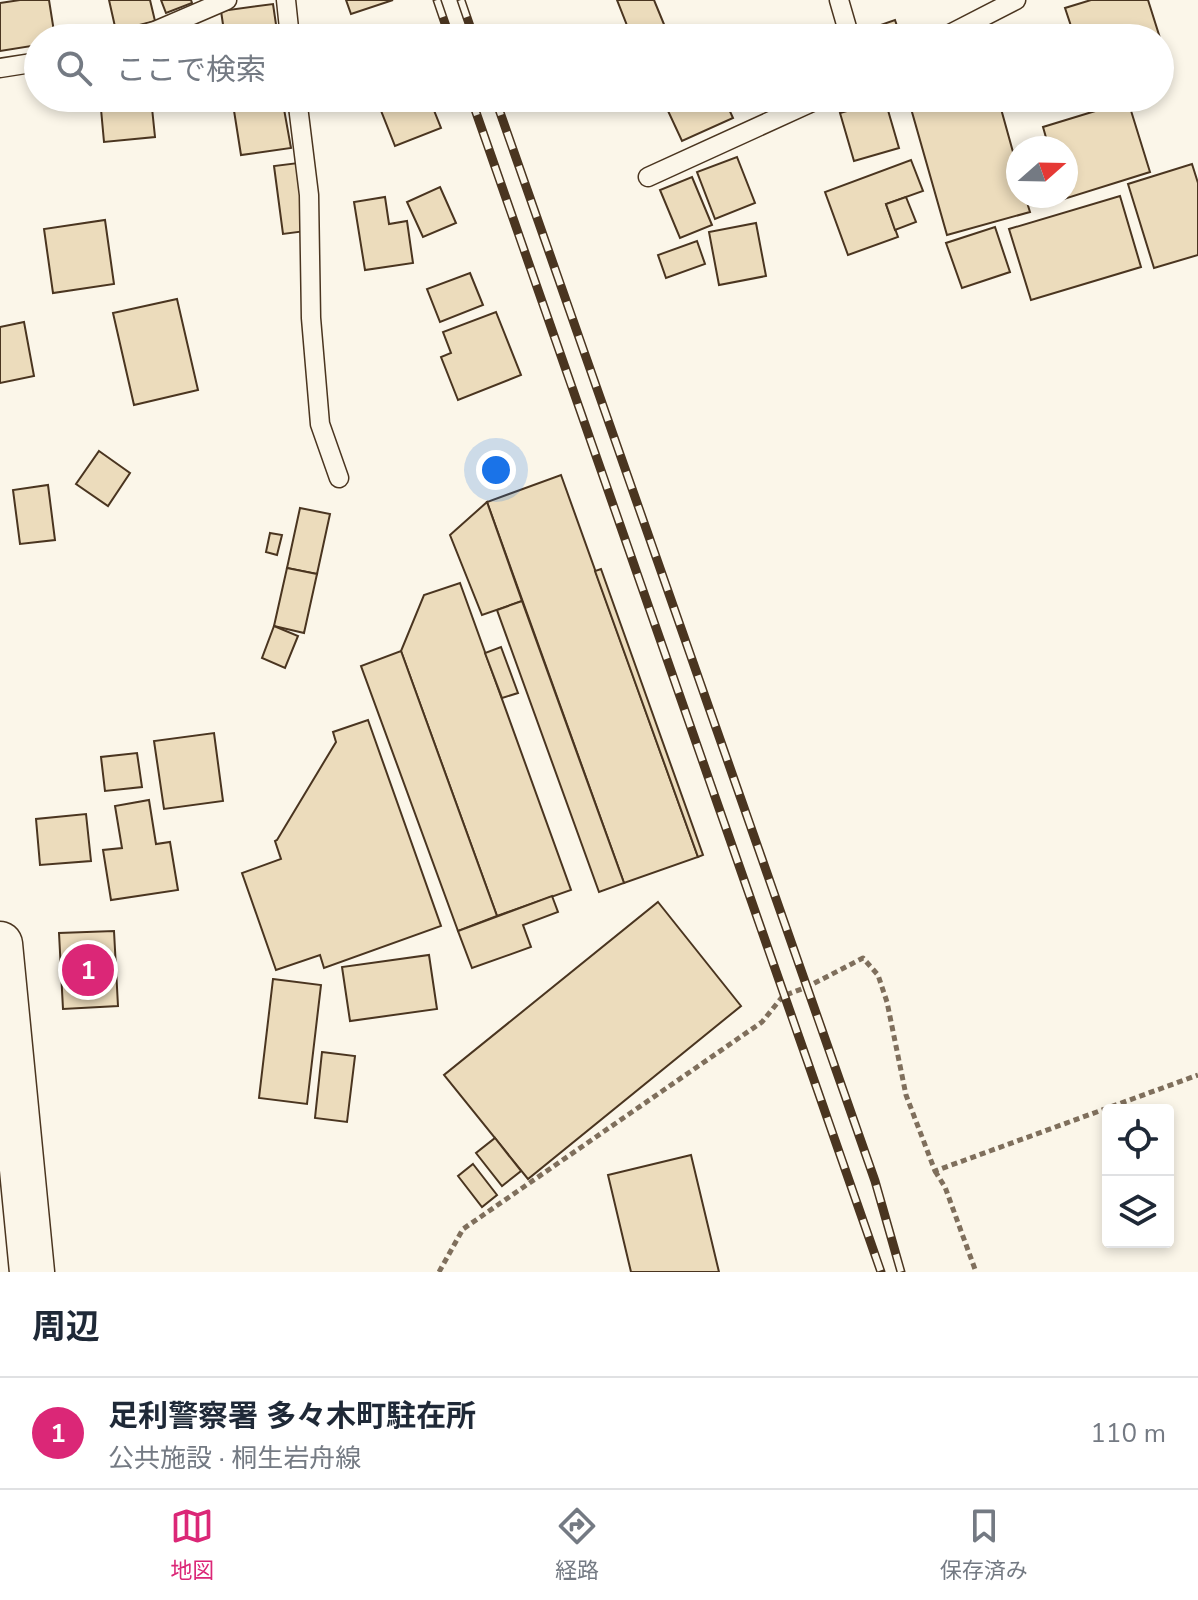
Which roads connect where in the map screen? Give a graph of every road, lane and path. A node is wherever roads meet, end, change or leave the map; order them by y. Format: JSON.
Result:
{"nodes":[{"id":1,"x":227,"y":0,"type":"edge"},
{"id":2,"x":286,"y":0,"type":"edge"},
{"id":3,"x":839,"y":0,"type":"edge"},
{"id":4,"x":1016,"y":0,"type":"edge"},
{"id":5,"x":171,"y":24,"type":"edge"},
{"id":6,"x":289,"y":24,"type":"edge"},
{"id":7,"x":846,"y":24,"type":"edge"},
{"id":8,"x":969,"y":24,"type":"edge"},
{"id":9,"x":24,"y":64,"type":"edge"},
{"id":10,"x":0,"y":68,"type":"edge"},
{"id":11,"x":299,"y":112,"type":"edge"},
{"id":12,"x":790,"y":112,"type":"edge"},
{"id":13,"x":648,"y":177,"type":"dead end"},
{"id":14,"x":339,"y":478,"type":"dead end"},
{"id":15,"x":0,"y":944,"type":"edge"},
{"id":16,"x":1198,"y":1075,"type":"edge"},
{"id":17,"x":935,"y":1171,"type":"junction"},
{"id":18,"x":32,"y":1272,"type":"edge"},
{"id":19,"x":439,"y":1272,"type":"edge"},
{"id":20,"x":976,"y":1272,"type":"edge"}],
"edges":[{"from":1,"to":5,"type":"lane"},
{"from":2,"to":6,"type":"lane"},
{"from":3,"to":7,"type":"lane"},
{"from":4,"to":8,"type":"lane"},
{"from":9,"to":10,"type":"lane"},
{"from":11,"to":14,"type":"lane"},
{"from":12,"to":13,"type":"lane"},
{"from":15,"to":18,"type":"main road"},
{"from":16,"to":17,"type":"path"},
{"from":17,"to":19,"type":"path"},
{"from":17,"to":20,"type":"path"}]}
